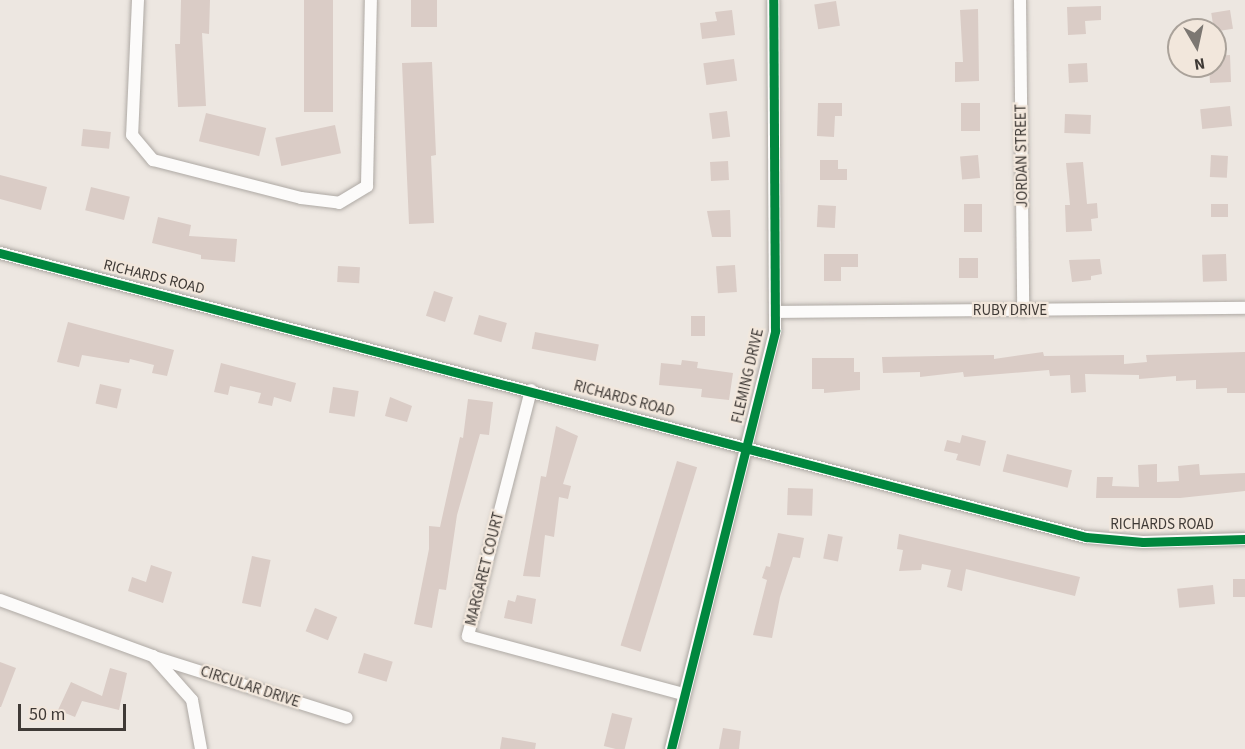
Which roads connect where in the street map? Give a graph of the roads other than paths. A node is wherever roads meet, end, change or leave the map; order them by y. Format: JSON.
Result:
{"nodes":[{"id":1,"x":138,"y":0,"type":"edge"},
{"id":2,"x":371,"y":0,"type":"edge"},
{"id":3,"x":773,"y":0,"type":"edge"},
{"id":4,"x":1020,"y":0,"type":"edge"},
{"id":5,"x":0,"y":253,"type":"edge"},
{"id":6,"x":1245,"y":308,"type":"edge"},
{"id":7,"x":1023,"y":311,"type":"junction"},
{"id":8,"x":776,"y":312,"type":"junction"},
{"id":9,"x":531,"y":390,"type":"junction"},
{"id":10,"x":747,"y":447,"type":"junction"},
{"id":11,"x":1245,"y":539,"type":"edge"},
{"id":12,"x":0,"y":600,"type":"edge"},
{"id":13,"x":153,"y":656,"type":"junction"},
{"id":14,"x":683,"y":694,"type":"junction"},
{"id":15,"x":347,"y":718,"type":"dead end"},
{"id":16,"x":201,"y":749,"type":"edge"},
{"id":17,"x":671,"y":749,"type":"edge"}],
"edges":[{"from":1,"to":2,"type":"street"},
{"from":3,"to":8,"type":"street","name":"FLEMING DRIVE"},
{"from":4,"to":7,"type":"street","name":"JORDAN STREET"},
{"from":5,"to":9,"type":"street","name":"RICHARDS ROAD"},
{"from":6,"to":7,"type":"street","name":"RUBY DRIVE"},
{"from":7,"to":8,"type":"street","name":"RUBY DRIVE"},
{"from":8,"to":10,"type":"street","name":"FLEMING DRIVE"},
{"from":9,"to":10,"type":"street","name":"RICHARDS ROAD"},
{"from":9,"to":14,"type":"street","name":"MARGARET COURT"},
{"from":10,"to":11,"type":"street","name":"RICHARDS ROAD"},
{"from":10,"to":14,"type":"street","name":"FLEMING DRIVE"},
{"from":12,"to":13,"type":"street","name":"CIRCULAR DRIVE"},
{"from":13,"to":15,"type":"street","name":"CIRCULAR DRIVE"},
{"from":13,"to":16,"type":"street","name":"CIRCULAR DRIVE"},
{"from":14,"to":17,"type":"street","name":"FLEMING DRIVE"}]}
